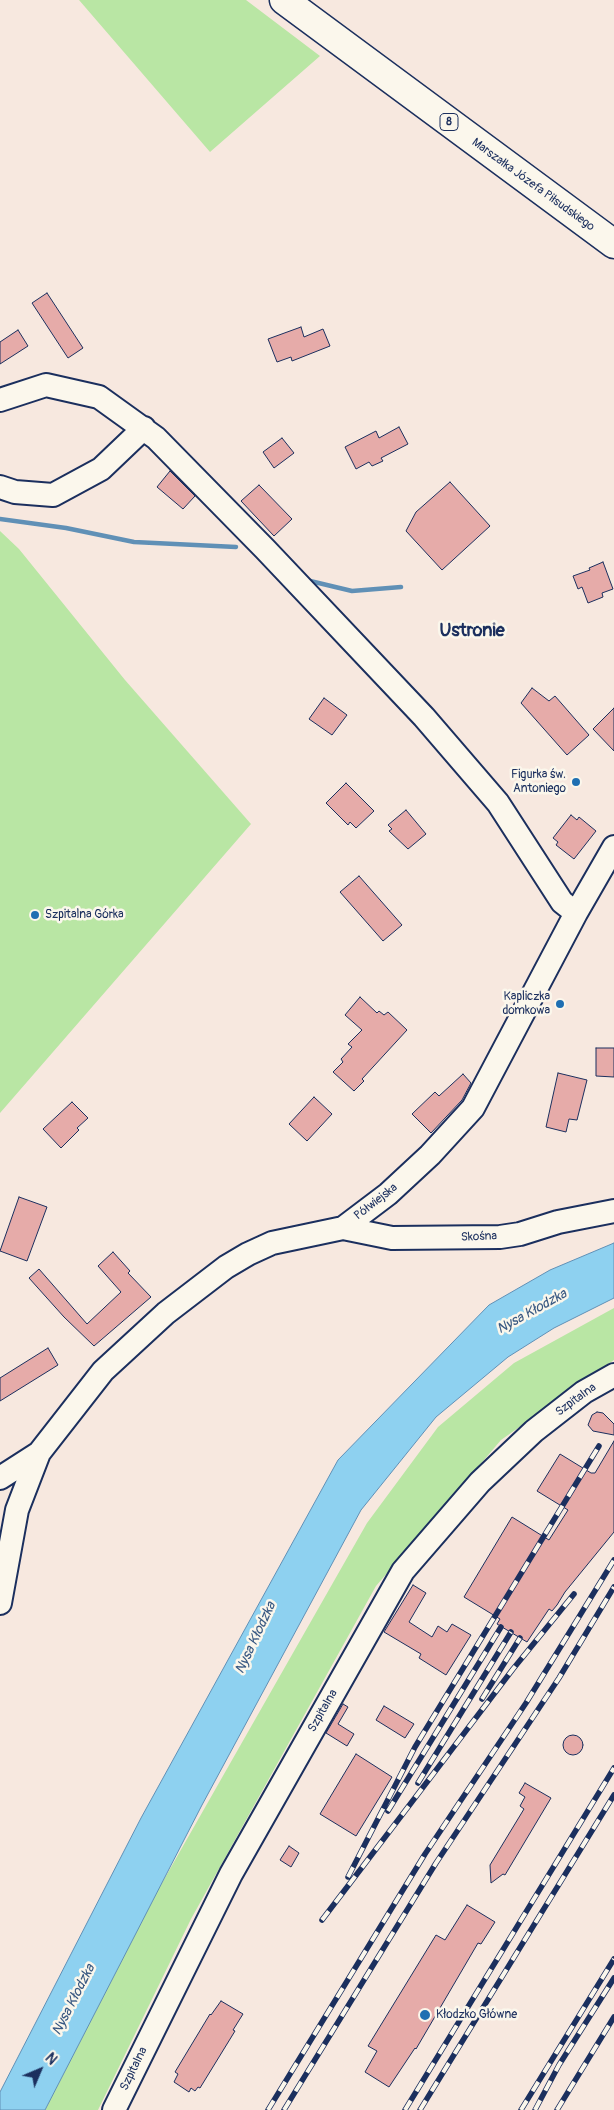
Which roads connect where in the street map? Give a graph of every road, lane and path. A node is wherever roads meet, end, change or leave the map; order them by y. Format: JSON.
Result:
{"nodes":[{"id":1,"x":284,"y":0,"type":"edge"},
{"id":2,"x":614,"y":244,"type":"edge"},
{"id":3,"x":0,"y":400,"type":"edge"},
{"id":4,"x":144,"y":428,"type":"junction"},
{"id":5,"x":0,"y":487,"type":"edge"},
{"id":6,"x":614,"y":847,"type":"edge"},
{"id":7,"x":576,"y":913,"type":"junction"},
{"id":8,"x":614,"y":1212,"type":"edge"},
{"id":9,"x":342,"y":1228,"type":"junction"},
{"id":10,"x":614,"y":1375,"type":"edge"},
{"id":11,"x":39,"y":1453,"type":"junction"},
{"id":12,"x":0,"y":1478,"type":"edge"},
{"id":13,"x":0,"y":1489,"type":"edge"},
{"id":14,"x":17,"y":1510,"type":"junction"},
{"id":15,"x":0,"y":1603,"type":"edge"},
{"id":16,"x":114,"y":2110,"type":"edge"}],
"edges":[{"from":1,"to":2,"type":"highway","name":"Marszałka Józefa Piłsudskiego","number":"8"},
{"from":3,"to":4,"type":"street"},
{"from":4,"to":5,"type":"street"},
{"from":4,"to":7,"type":"street"},
{"from":6,"to":7,"type":"street","name":"Półwiejska"},
{"from":7,"to":9,"type":"street","name":"Półwiejska"},
{"from":8,"to":9,"type":"street","name":"Skośna"},
{"from":9,"to":11,"type":"street","name":"Półwiejska"},
{"from":10,"to":16,"type":"street","name":"Szpitalna"},
{"from":11,"to":12,"type":"street"},
{"from":11,"to":14,"type":"street"},
{"from":13,"to":14,"type":"street"},
{"from":14,"to":15,"type":"street"}]}
